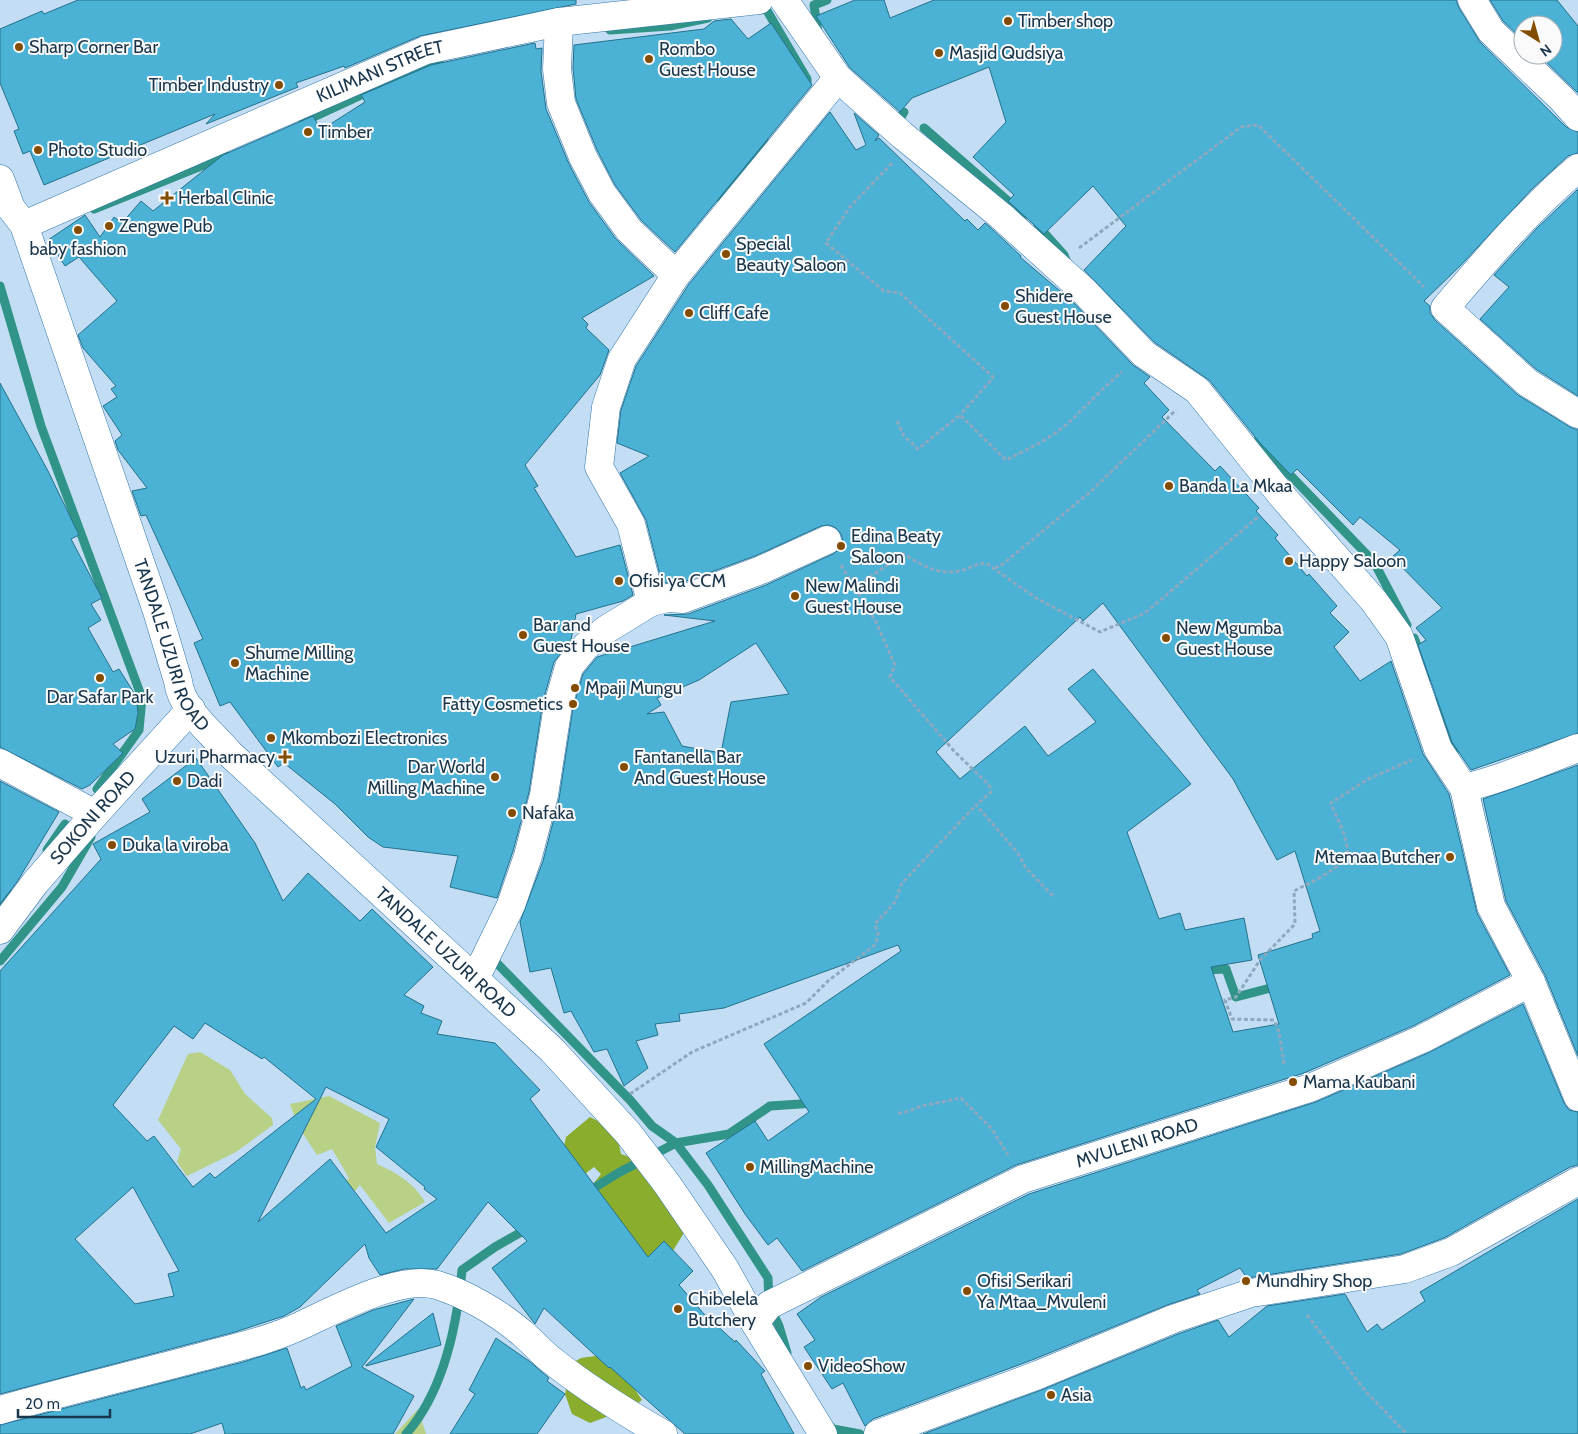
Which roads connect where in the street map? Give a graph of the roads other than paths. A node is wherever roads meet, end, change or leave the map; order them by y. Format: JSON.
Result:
{"nodes":[{"id":1,"x":759,"y":0,"type":"edge"},
{"id":2,"x":784,"y":0,"type":"edge"},
{"id":3,"x":1472,"y":0,"type":"edge"},
{"id":4,"x":558,"y":22,"type":"junction"},
{"id":5,"x":838,"y":78,"type":"junction"},
{"id":6,"x":1578,"y":117,"type":"edge"},
{"id":7,"x":1578,"y":168,"type":"edge"},
{"id":8,"x":0,"y":180,"type":"edge"},
{"id":9,"x":12,"y":215,"type":"edge"},
{"id":10,"x":676,"y":275,"type":"junction"},
{"id":11,"x":1578,"y":414,"type":"edge"},
{"id":12,"x":827,"y":540,"type":"road end"},
{"id":13,"x":652,"y":602,"type":"junction"},
{"id":14,"x":191,"y":709,"type":"junction"},
{"id":15,"x":1578,"y":748,"type":"edge"},
{"id":16,"x":0,"y":763,"type":"edge"},
{"id":17,"x":1464,"y":788,"type":"junction"},
{"id":18,"x":95,"y":814,"type":"junction"},
{"id":19,"x":0,"y":930,"type":"edge"},
{"id":20,"x":476,"y":978,"type":"junction"},
{"id":21,"x":1531,"y":982,"type":"junction"},
{"id":22,"x":1578,"y":1097,"type":"edge"},
{"id":23,"x":1578,"y":1181,"type":"edge"},
{"id":24,"x":755,"y":1323,"type":"junction"},
{"id":25,"x":0,"y":1410,"type":"edge"},
{"id":26,"x":663,"y":1434,"type":"edge"},
{"id":27,"x":823,"y":1434,"type":"edge"},
{"id":28,"x":878,"y":1434,"type":"edge"}],
"edges":[{"from":1,"to":4,"type":"street","name":"KILIMANI STREET"},
{"from":2,"to":5,"type":"street"},
{"from":3,"to":6,"type":"street"},
{"from":4,"to":9,"type":"street","name":"KILIMANI STREET"},
{"from":4,"to":10,"type":"street"},
{"from":5,"to":10,"type":"street"},
{"from":5,"to":17,"type":"street"},
{"from":7,"to":11,"type":"street"},
{"from":8,"to":9,"type":"street","name":"TANDALE UZURI ROAD"},
{"from":9,"to":14,"type":"street","name":"TANDALE UZURI ROAD"},
{"from":10,"to":13,"type":"street"},
{"from":12,"to":13,"type":"street"},
{"from":13,"to":20,"type":"street"},
{"from":14,"to":18,"type":"street","name":"SOKONI ROAD"},
{"from":14,"to":20,"type":"street","name":"TANDALE UZURI ROAD"},
{"from":15,"to":17,"type":"street"},
{"from":16,"to":18,"type":"street"},
{"from":17,"to":21,"type":"street"},
{"from":18,"to":19,"type":"street","name":"SOKONI ROAD"},
{"from":20,"to":24,"type":"street","name":"TANDALE UZURI ROAD"},
{"from":21,"to":22,"type":"street"},
{"from":21,"to":24,"type":"street","name":"MVULENI ROAD"},
{"from":23,"to":28,"type":"street"},
{"from":24,"to":27,"type":"street","name":"TANDALE UZURI ROAD"},
{"from":25,"to":26,"type":"street"}]}
